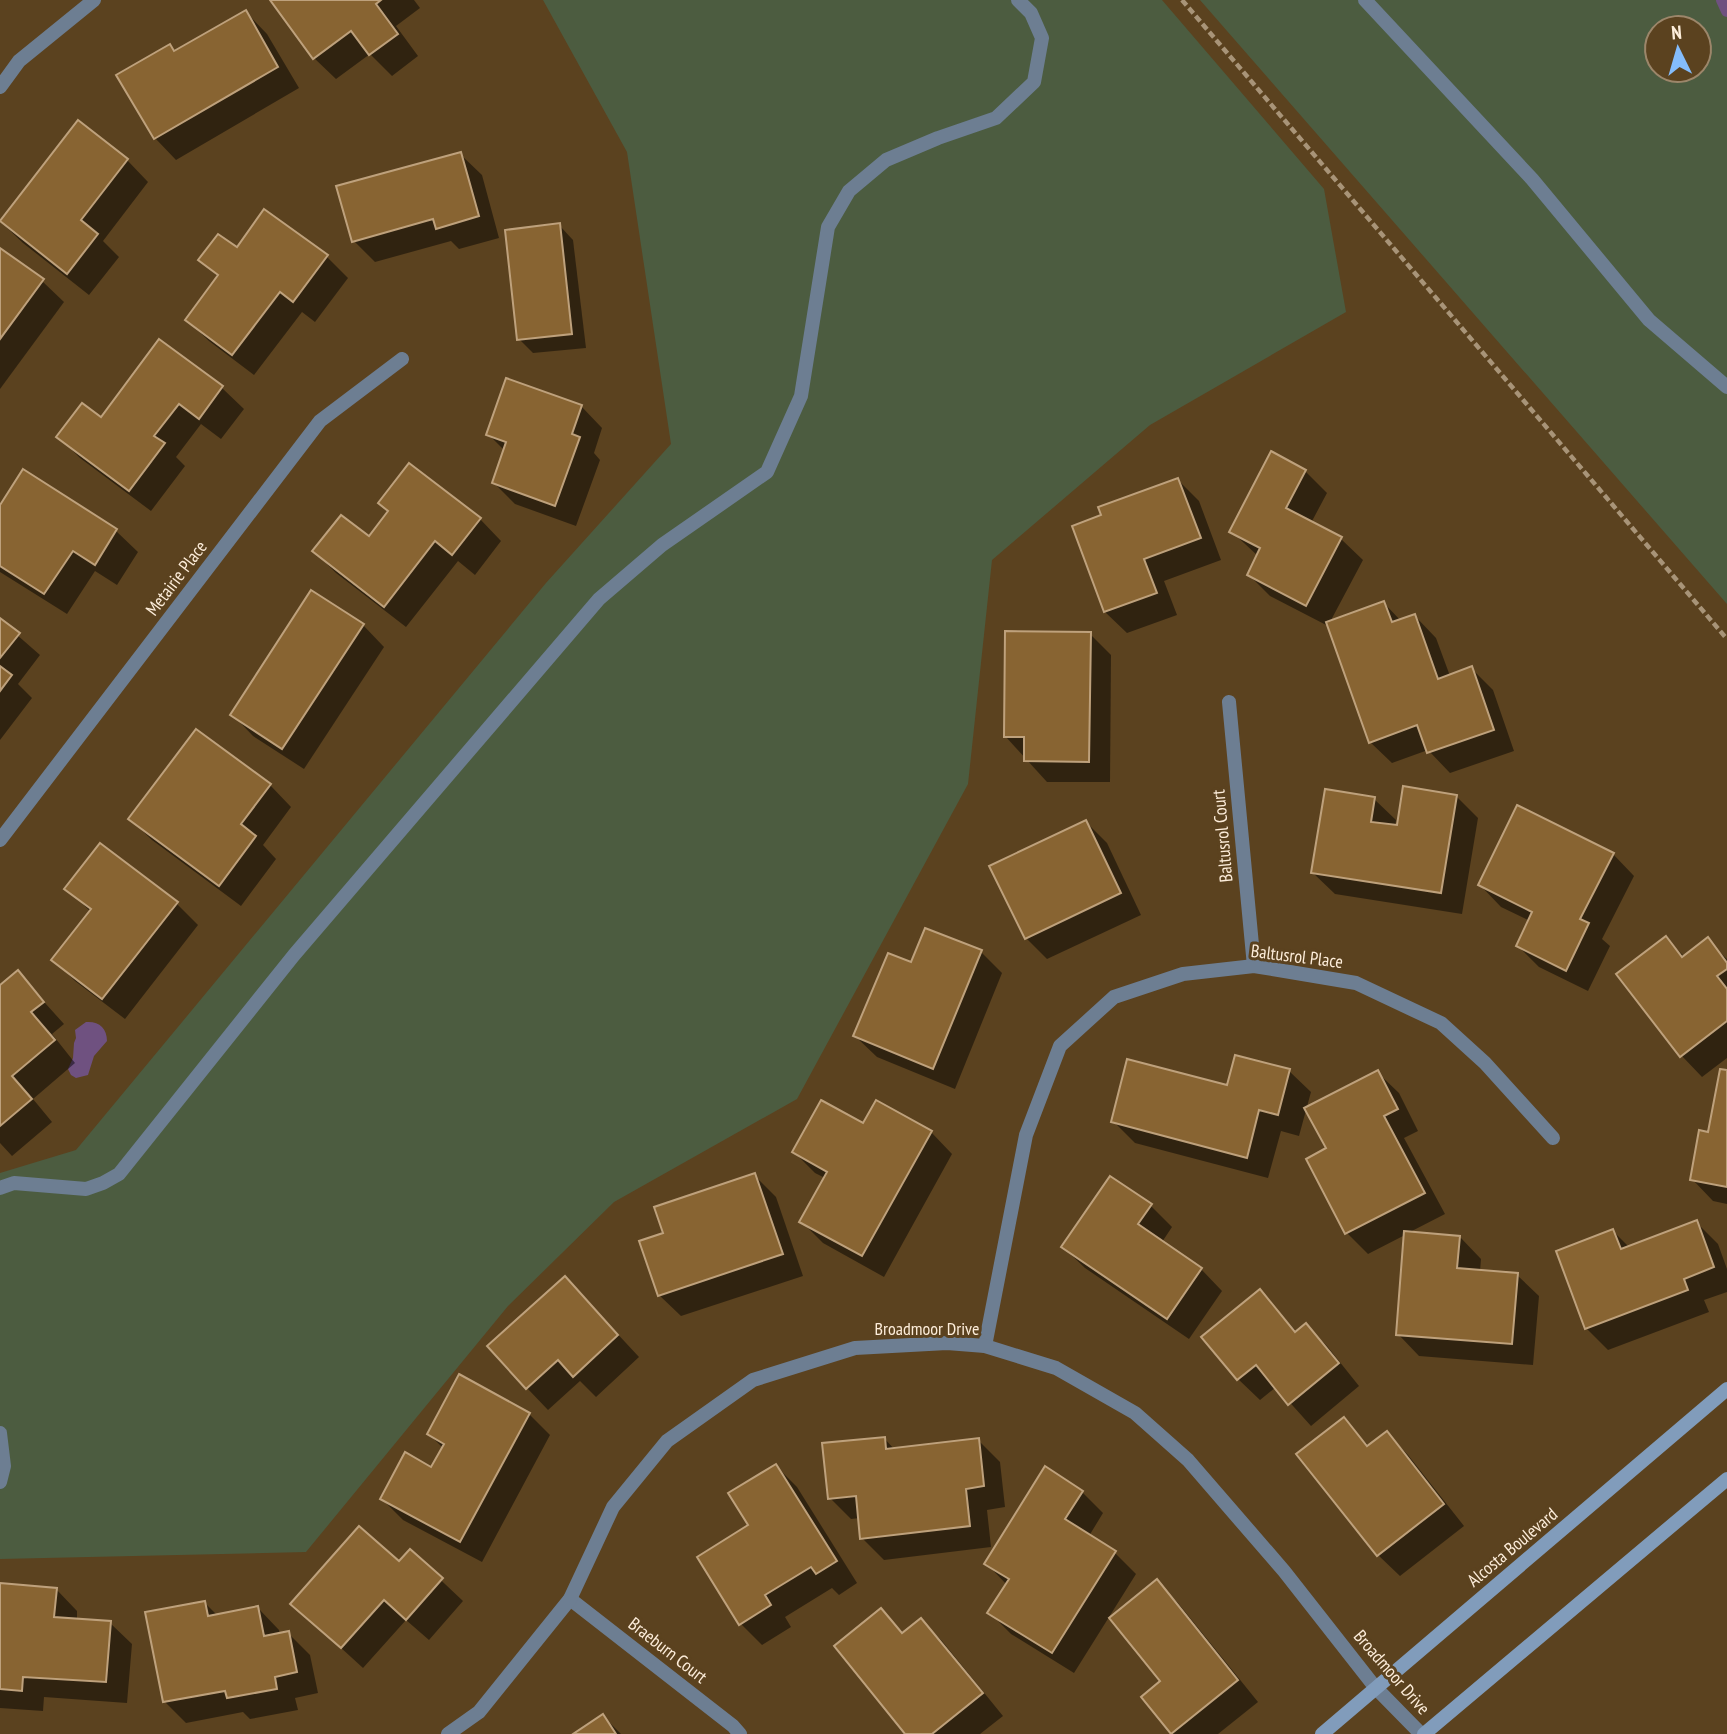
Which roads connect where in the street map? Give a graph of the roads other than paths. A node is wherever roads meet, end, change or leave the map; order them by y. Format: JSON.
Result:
{"nodes":[{"id":1,"x":93,"y":0,"type":"edge"},
{"id":2,"x":1018,"y":0,"type":"edge"},
{"id":3,"x":1365,"y":0,"type":"edge"},
{"id":4,"x":0,"y":87,"type":"edge"},
{"id":5,"x":402,"y":359,"type":"dead end"},
{"id":6,"x":1727,"y":387,"type":"edge"},
{"id":7,"x":1229,"y":702,"type":"dead end"},
{"id":8,"x":0,"y":840,"type":"edge"},
{"id":9,"x":1254,"y":966,"type":"junction"},
{"id":10,"x":1553,"y":1138,"type":"dead end"},
{"id":11,"x":0,"y":1188,"type":"edge"},
{"id":12,"x":985,"y":1346,"type":"junction"},
{"id":13,"x":1727,"y":1390,"type":"edge"},
{"id":14,"x":0,"y":1433,"type":"edge"},
{"id":15,"x":1727,"y":1479,"type":"edge"},
{"id":16,"x":0,"y":1482,"type":"edge"},
{"id":17,"x":570,"y":1599,"type":"junction"},
{"id":18,"x":1375,"y":1687,"type":"junction"},
{"id":19,"x":448,"y":1734,"type":"edge"},
{"id":20,"x":740,"y":1734,"type":"edge"},
{"id":21,"x":1321,"y":1734,"type":"edge"},
{"id":22,"x":1423,"y":1734,"type":"edge"}],
"edges":[{"from":1,"to":4,"type":"street"},
{"from":2,"to":11,"type":"street"},
{"from":3,"to":6,"type":"street"},
{"from":5,"to":8,"type":"street","name":"Metairie Place"},
{"from":7,"to":9,"type":"street","name":"Baltusrol Court"},
{"from":9,"to":10,"type":"street","name":"Baltusrol Place"},
{"from":9,"to":12,"type":"street","name":"Baltusrol Place"},
{"from":12,"to":17,"type":"street","name":"Broadmoor Drive"},
{"from":12,"to":18,"type":"street","name":"Broadmoor Drive"},
{"from":13,"to":18,"type":"main road","name":"Alcosta Boulevard"},
{"from":14,"to":16,"type":"street"},
{"from":15,"to":22,"type":"main road"},
{"from":17,"to":19,"type":"street","name":"Broadmoor Drive"},
{"from":17,"to":20,"type":"street","name":"Braeburn Court"},
{"from":18,"to":21,"type":"main road","name":"Alcosta Boulevard"},
{"from":18,"to":22,"type":"street","name":"Broadmoor Drive"}]}
